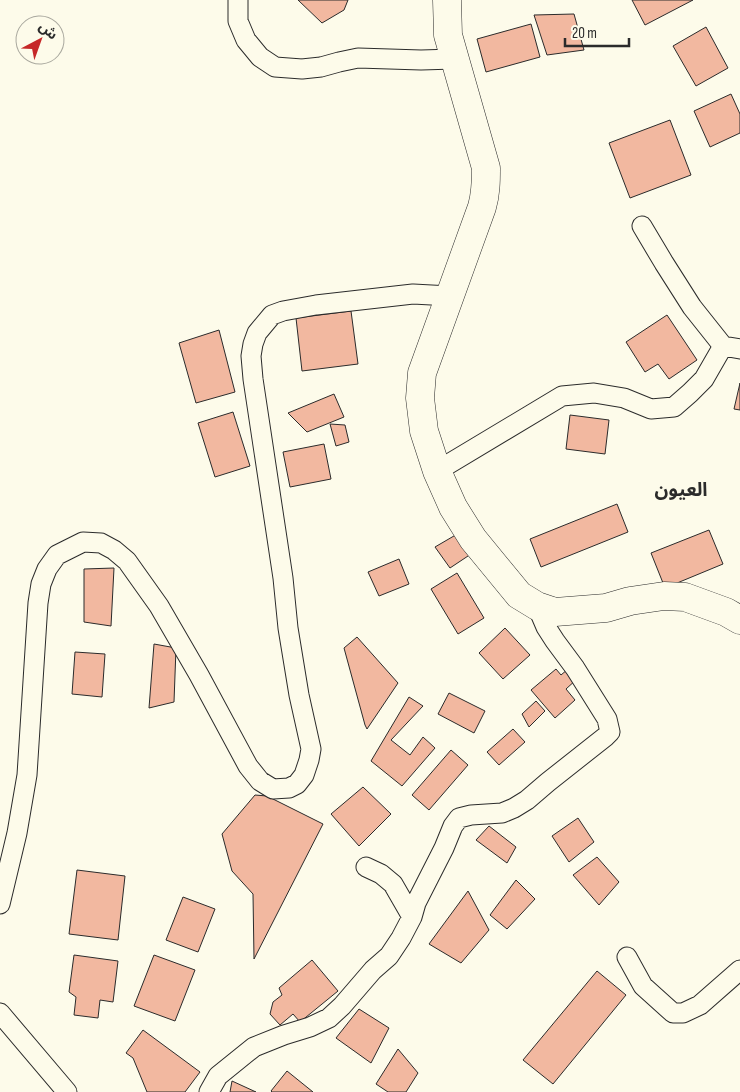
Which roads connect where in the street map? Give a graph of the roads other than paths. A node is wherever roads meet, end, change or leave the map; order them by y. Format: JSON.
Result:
{"nodes":[{"id":1,"x":238,"y":0,"type":"edge"},
{"id":2,"x":447,"y":0,"type":"edge"},
{"id":3,"x":454,"y":59,"type":"junction"},
{"id":4,"x":642,"y":226,"type":"dead end"},
{"id":5,"x":450,"y":296,"type":"junction"},
{"id":6,"x":732,"y":347,"type":"edge"},
{"id":7,"x":437,"y":471,"type":"junction"},
{"id":8,"x":537,"y":606,"type":"junction"},
{"id":9,"x":740,"y":620,"type":"edge"},
{"id":10,"x":366,"y":867,"type":"dead end"},
{"id":11,"x":0,"y":904,"type":"edge"},
{"id":12,"x":412,"y":917,"type":"junction"},
{"id":13,"x":627,"y":957,"type":"dead end"},
{"id":14,"x":740,"y":970,"type":"edge"},
{"id":15,"x":0,"y":1013,"type":"edge"},
{"id":16,"x":67,"y":1092,"type":"edge"},
{"id":17,"x":209,"y":1092,"type":"edge"}],
"edges":[{"from":1,"to":3,"type":"street"},
{"from":2,"to":3,"type":"street"},
{"from":3,"to":5,"type":"street"},
{"from":4,"to":6,"type":"street"},
{"from":5,"to":7,"type":"street"},
{"from":5,"to":11,"type":"street"},
{"from":6,"to":7,"type":"street"},
{"from":7,"to":8,"type":"street"},
{"from":8,"to":9,"type":"street"},
{"from":8,"to":12,"type":"street"},
{"from":10,"to":12,"type":"street"},
{"from":12,"to":17,"type":"street"},
{"from":13,"to":14,"type":"street"},
{"from":15,"to":16,"type":"street"}]}
